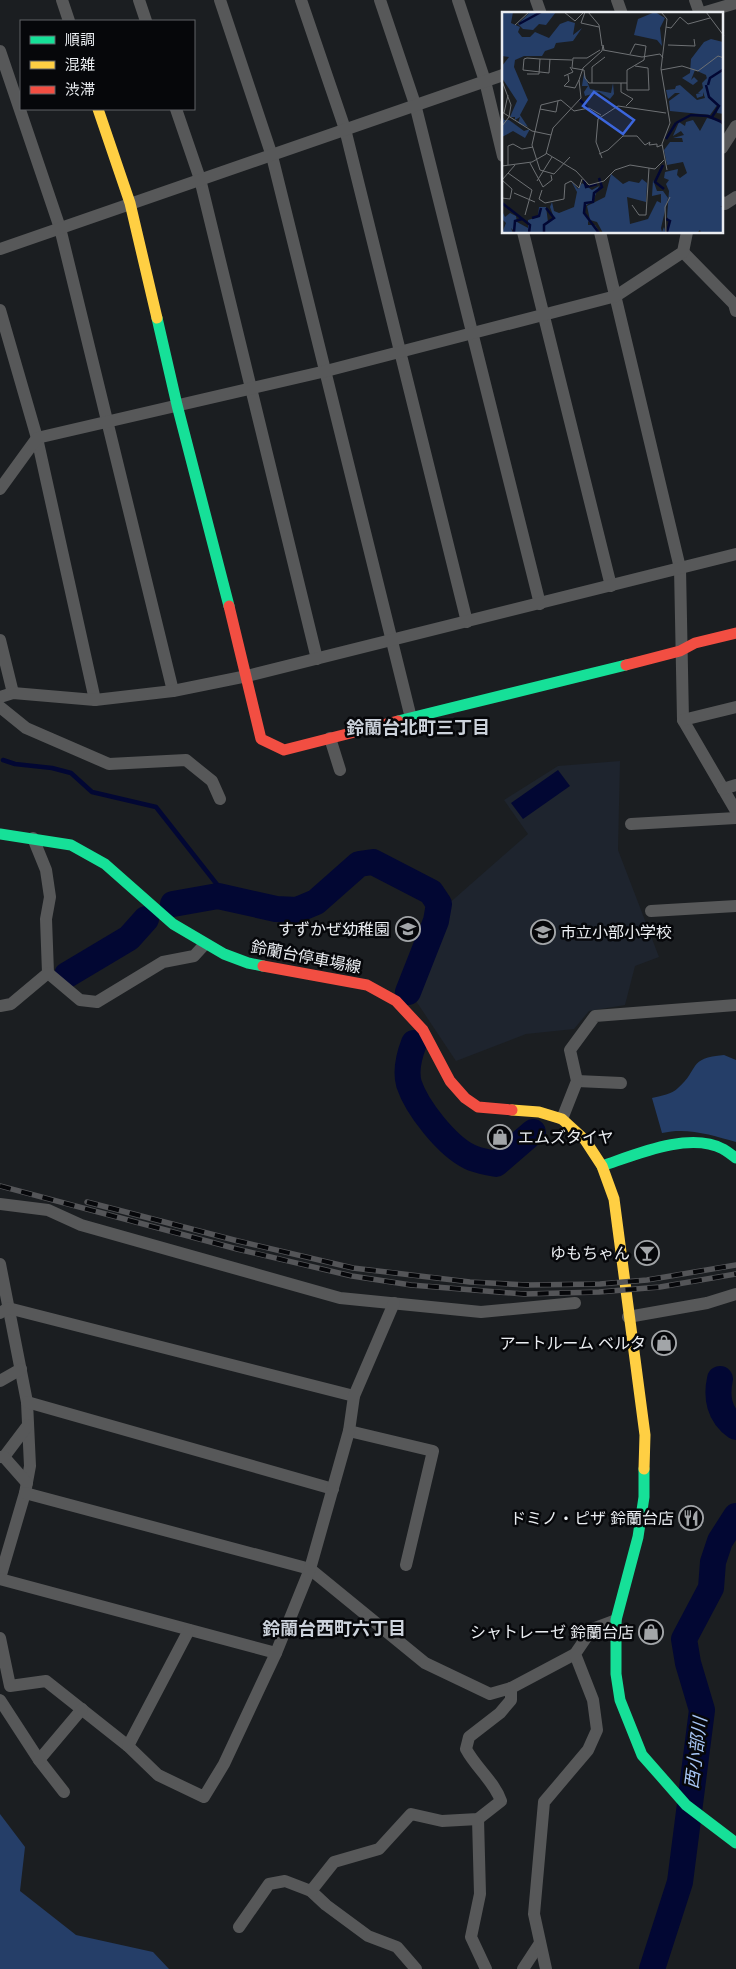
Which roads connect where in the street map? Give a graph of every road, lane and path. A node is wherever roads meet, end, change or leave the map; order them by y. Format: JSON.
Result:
{"nodes":[{"id":1,"x":62,"y":0,"type":"edge"},
{"id":2,"x":139,"y":0,"type":"edge"},
{"id":3,"x":220,"y":0,"type":"edge"},
{"id":4,"x":301,"y":0,"type":"edge"},
{"id":5,"x":380,"y":0,"type":"edge"},
{"id":6,"x":458,"y":0,"type":"edge"},
{"id":7,"x":536,"y":0,"type":"edge"},
{"id":8,"x":617,"y":0,"type":"edge"},
{"id":9,"x":695,"y":0,"type":"edge"},
{"id":10,"x":736,"y":3,"type":"edge"},
{"id":11,"x":540,"y":12,"type":"edge"},
{"id":12,"x":621,"y":12,"type":"edge"},
{"id":13,"x":699,"y":12,"type":"edge"},
{"id":14,"x":707,"y":12,"type":"edge"},
{"id":15,"x":69,"y":20,"type":"edge"},
{"id":16,"x":146,"y":20,"type":"edge"},
{"id":17,"x":0,"y":51,"type":"edge"},
{"id":18,"x":502,"y":76,"type":"edge"},
{"id":19,"x":485,"y":81,"type":"junction"},
{"id":20,"x":415,"y":104,"type":"junction"},
{"id":21,"x":98,"y":110,"type":"edge"},
{"id":22,"x":176,"y":110,"type":"edge"},
{"id":23,"x":736,"y":126,"type":"edge"},
{"id":24,"x":345,"y":130,"type":"junction"},
{"id":25,"x":724,"y":145,"type":"edge"},
{"id":26,"x":502,"y":148,"type":"edge"},
{"id":27,"x":272,"y":156,"type":"junction"},
{"id":28,"x":200,"y":179,"type":"junction"},
{"id":29,"x":736,"y":196,"type":"edge"},
{"id":30,"x":130,"y":203,"type":"junction"},
{"id":31,"x":724,"y":203,"type":"edge"},
{"id":32,"x":60,"y":228,"type":"junction"},
{"id":33,"x":523,"y":234,"type":"edge"},
{"id":34,"x":600,"y":234,"type":"edge"},
{"id":35,"x":687,"y":234,"type":"edge"},
{"id":36,"x":0,"y":249,"type":"edge"},
{"id":37,"x":683,"y":252,"type":"junction"},
{"id":38,"x":616,"y":296,"type":"junction"},
{"id":39,"x":735,"y":306,"type":"edge"},
{"id":40,"x":0,"y":310,"type":"edge"},
{"id":41,"x":543,"y":315,"type":"junction"},
{"id":42,"x":472,"y":334,"type":"junction"},
{"id":43,"x":401,"y":352,"type":"junction"},
{"id":44,"x":326,"y":371,"type":"junction"},
{"id":45,"x":251,"y":388,"type":"junction"},
{"id":46,"x":178,"y":405,"type":"junction"},
{"id":47,"x":109,"y":421,"type":"junction"},
{"id":48,"x":37,"y":438,"type":"junction"},
{"id":49,"x":0,"y":489,"type":"edge"},
{"id":50,"x":736,"y":554,"type":"edge"},
{"id":51,"x":680,"y":568,"type":"junction"},
{"id":52,"x":611,"y":586,"type":"junction"},
{"id":53,"x":540,"y":604,"type":"junction"},
{"id":54,"x":467,"y":622,"type":"junction"},
{"id":55,"x":736,"y":632,"type":"edge"},
{"id":56,"x":0,"y":640,"type":"edge"},
{"id":57,"x":393,"y":640,"type":"junction"},
{"id":58,"x":680,"y":651,"type":"junction"},
{"id":59,"x":317,"y":659,"type":"junction"},
{"id":60,"x":247,"y":676,"type":"junction"},
{"id":61,"x":174,"y":691,"type":"junction"},
{"id":62,"x":13,"y":693,"type":"junction"},
{"id":63,"x":0,"y":697,"type":"edge"},
{"id":64,"x":95,"y":700,"type":"junction"},
{"id":65,"x":0,"y":707,"type":"edge"},
{"id":66,"x":736,"y":707,"type":"edge"},
{"id":67,"x":411,"y":718,"type":"junction"},
{"id":68,"x":683,"y":720,"type":"junction"},
{"id":69,"x":330,"y":738,"type":"junction"},
{"id":70,"x":340,"y":770,"type":"dead end"},
{"id":71,"x":736,"y":785,"type":"edge"},
{"id":72,"x":723,"y":789,"type":"junction"},
{"id":73,"x":220,"y":799,"type":"dead end"},
{"id":74,"x":736,"y":811,"type":"edge"},
{"id":75,"x":736,"y":818,"type":"edge"},
{"id":76,"x":631,"y":824,"type":"dead end"},
{"id":77,"x":0,"y":834,"type":"edge"},
{"id":78,"x":34,"y":838,"type":"junction"},
{"id":79,"x":736,"y":906,"type":"edge"},
{"id":80,"x":650,"y":911,"type":"dead end"},
{"id":81,"x":205,"y":944,"type":"junction"},
{"id":82,"x":48,"y":973,"type":"junction"},
{"id":83,"x":736,"y":1005,"type":"edge"},
{"id":84,"x":0,"y":1006,"type":"edge"},
{"id":85,"x":577,"y":1081,"type":"junction"},
{"id":86,"x":621,"y":1083,"type":"dead end"},
{"id":87,"x":562,"y":1119,"type":"junction"},
{"id":88,"x":736,"y":1158,"type":"edge"},
{"id":89,"x":602,"y":1166,"type":"junction"},
{"id":90,"x":0,"y":1204,"type":"edge"},
{"id":91,"x":0,"y":1264,"type":"edge"},
{"id":92,"x":736,"y":1294,"type":"edge"},
{"id":93,"x":575,"y":1303,"type":"dead end"},
{"id":94,"x":394,"y":1304,"type":"junction"},
{"id":95,"x":4,"y":1311,"type":"edge"},
{"id":96,"x":628,"y":1317,"type":"junction"},
{"id":97,"x":20,"y":1370,"type":"junction"},
{"id":98,"x":0,"y":1381,"type":"edge"},
{"id":99,"x":354,"y":1396,"type":"junction"},
{"id":100,"x":27,"y":1402,"type":"junction"},
{"id":101,"x":28,"y":1425,"type":"junction"},
{"id":102,"x":349,"y":1431,"type":"junction"},
{"id":103,"x":2,"y":1457,"type":"edge"},
{"id":104,"x":26,"y":1488,"type":"junction"},
{"id":105,"x":333,"y":1489,"type":"junction"},
{"id":106,"x":406,"y":1565,"type":"dead end"},
{"id":107,"x":310,"y":1569,"type":"junction"},
{"id":108,"x":0,"y":1578,"type":"edge"},
{"id":109,"x":616,"y":1620,"type":"junction"},
{"id":110,"x":189,"y":1630,"type":"junction"},
{"id":111,"x":0,"y":1638,"type":"edge"},
{"id":112,"x":276,"y":1653,"type":"junction"},
{"id":113,"x":575,"y":1654,"type":"junction"},
{"id":114,"x":511,"y":1688,"type":"junction"},
{"id":115,"x":0,"y":1700,"type":"edge"},
{"id":116,"x":82,"y":1709,"type":"junction"},
{"id":117,"x":128,"y":1746,"type":"junction"},
{"id":118,"x":39,"y":1760,"type":"junction"},
{"id":119,"x":64,"y":1792,"type":"dead end"},
{"id":120,"x":478,"y":1819,"type":"junction"},
{"id":121,"x":736,"y":1843,"type":"edge"},
{"id":122,"x":311,"y":1891,"type":"junction"},
{"id":123,"x":239,"y":1927,"type":"dead end"},
{"id":124,"x":540,"y":1943,"type":"junction"},
{"id":125,"x":416,"y":1969,"type":"edge"},
{"id":126,"x":486,"y":1969,"type":"edge"},
{"id":127,"x":523,"y":1969,"type":"edge"},
{"id":128,"x":546,"y":1969,"type":"edge"}],
"edges":[{"from":1,"to":15,"type":"street"},
{"from":2,"to":16,"type":"street"},
{"from":3,"to":27,"type":"street"},
{"from":4,"to":24,"type":"street"},
{"from":5,"to":20,"type":"street"},
{"from":6,"to":19,"type":"street"},
{"from":7,"to":11,"type":"street"},
{"from":8,"to":12,"type":"street"},
{"from":9,"to":13,"type":"street"},
{"from":10,"to":14,"type":"street"},
{"from":17,"to":32,"type":"street"},
{"from":18,"to":19,"type":"street"},
{"from":19,"to":20,"type":"street"},
{"from":19,"to":26,"type":"street"},
{"from":20,"to":24,"type":"street"},
{"from":20,"to":42,"type":"street"},
{"from":21,"to":30,"type":"street"},
{"from":22,"to":28,"type":"street"},
{"from":23,"to":25,"type":"street"},
{"from":24,"to":27,"type":"street"},
{"from":24,"to":43,"type":"street"},
{"from":27,"to":28,"type":"street"},
{"from":27,"to":44,"type":"street"},
{"from":28,"to":30,"type":"street"},
{"from":28,"to":45,"type":"street"},
{"from":29,"to":31,"type":"street"},
{"from":30,"to":32,"type":"street"},
{"from":30,"to":46,"type":"street"},
{"from":32,"to":36,"type":"street"},
{"from":32,"to":47,"type":"street"},
{"from":33,"to":41,"type":"street"},
{"from":34,"to":38,"type":"street"},
{"from":35,"to":37,"type":"street"},
{"from":37,"to":38,"type":"street"},
{"from":37,"to":39,"type":"street"},
{"from":38,"to":41,"type":"street"},
{"from":38,"to":51,"type":"street"},
{"from":40,"to":48,"type":"street"},
{"from":41,"to":42,"type":"street"},
{"from":41,"to":52,"type":"street"},
{"from":42,"to":43,"type":"street"},
{"from":42,"to":53,"type":"street"},
{"from":43,"to":44,"type":"street"},
{"from":43,"to":54,"type":"street"},
{"from":44,"to":45,"type":"street"},
{"from":44,"to":57,"type":"street"},
{"from":45,"to":46,"type":"street"},
{"from":45,"to":59,"type":"street"},
{"from":46,"to":47,"type":"street"},
{"from":46,"to":60,"type":"street"},
{"from":47,"to":48,"type":"street"},
{"from":47,"to":61,"type":"street"},
{"from":48,"to":49,"type":"street"},
{"from":48,"to":64,"type":"street"},
{"from":50,"to":51,"type":"street"},
{"from":51,"to":52,"type":"street"},
{"from":51,"to":58,"type":"street"},
{"from":52,"to":53,"type":"street"},
{"from":53,"to":54,"type":"street"},
{"from":54,"to":57,"type":"street"},
{"from":55,"to":58,"type":"street"},
{"from":56,"to":62,"type":"street"},
{"from":57,"to":59,"type":"street"},
{"from":57,"to":67,"type":"street"},
{"from":58,"to":67,"type":"street"},
{"from":58,"to":68,"type":"street"},
{"from":59,"to":60,"type":"street"},
{"from":60,"to":61,"type":"street"},
{"from":60,"to":69,"type":"street"},
{"from":61,"to":64,"type":"street"},
{"from":62,"to":63,"type":"street"},
{"from":62,"to":64,"type":"street"},
{"from":65,"to":73,"type":"street"},
{"from":66,"to":68,"type":"street"},
{"from":67,"to":69,"type":"street"},
{"from":68,"to":72,"type":"street"},
{"from":69,"to":70,"type":"street"},
{"from":71,"to":72,"type":"street"},
{"from":72,"to":74,"type":"street"},
{"from":75,"to":76,"type":"street"},
{"from":77,"to":78,"type":"street","name":"鈴蘭台停車場線"},
{"from":78,"to":81,"type":"street","name":"鈴蘭台停車場線"},
{"from":78,"to":82,"type":"street"},
{"from":79,"to":80,"type":"street"},
{"from":81,"to":82,"type":"street"},
{"from":81,"to":87,"type":"street","name":"鈴蘭台停車場線"},
{"from":82,"to":84,"type":"street"},
{"from":83,"to":85,"type":"street"},
{"from":85,"to":86,"type":"street"},
{"from":85,"to":87,"type":"street"},
{"from":87,"to":89,"type":"street","name":"鈴蘭台停車場線"},
{"from":88,"to":89,"type":"street"},
{"from":89,"to":96,"type":"street","name":"鈴蘭台停車場線"},
{"from":90,"to":94,"type":"street"},
{"from":91,"to":95,"type":"street"},
{"from":92,"to":96,"type":"street"},
{"from":93,"to":94,"type":"street"},
{"from":94,"to":99,"type":"street"},
{"from":95,"to":97,"type":"street"},
{"from":95,"to":99,"type":"street"},
{"from":96,"to":109,"type":"street","name":"鈴蘭台停車場線"},
{"from":97,"to":98,"type":"street"},
{"from":97,"to":100,"type":"street"},
{"from":99,"to":102,"type":"street"},
{"from":100,"to":101,"type":"street"},
{"from":100,"to":105,"type":"street"},
{"from":101,"to":103,"type":"street"},
{"from":101,"to":104,"type":"street"},
{"from":102,"to":105,"type":"street"},
{"from":102,"to":106,"type":"street"},
{"from":103,"to":104,"type":"street"},
{"from":104,"to":107,"type":"street"},
{"from":104,"to":108,"type":"street"},
{"from":105,"to":107,"type":"street"},
{"from":107,"to":112,"type":"street"},
{"from":107,"to":114,"type":"street"},
{"from":108,"to":110,"type":"street"},
{"from":109,"to":113,"type":"street"},
{"from":109,"to":121,"type":"street","name":"鈴蘭台停車場線"},
{"from":110,"to":112,"type":"street"},
{"from":110,"to":117,"type":"street"},
{"from":111,"to":116,"type":"street"},
{"from":112,"to":117,"type":"street"},
{"from":113,"to":114,"type":"street"},
{"from":113,"to":124,"type":"street"},
{"from":114,"to":120,"type":"street"},
{"from":115,"to":118,"type":"street"},
{"from":116,"to":117,"type":"street"},
{"from":116,"to":118,"type":"street"},
{"from":118,"to":119,"type":"street"},
{"from":120,"to":122,"type":"street"},
{"from":120,"to":126,"type":"street"},
{"from":122,"to":123,"type":"street"},
{"from":122,"to":125,"type":"street"},
{"from":124,"to":127,"type":"street"},
{"from":124,"to":128,"type":"street"}]}
